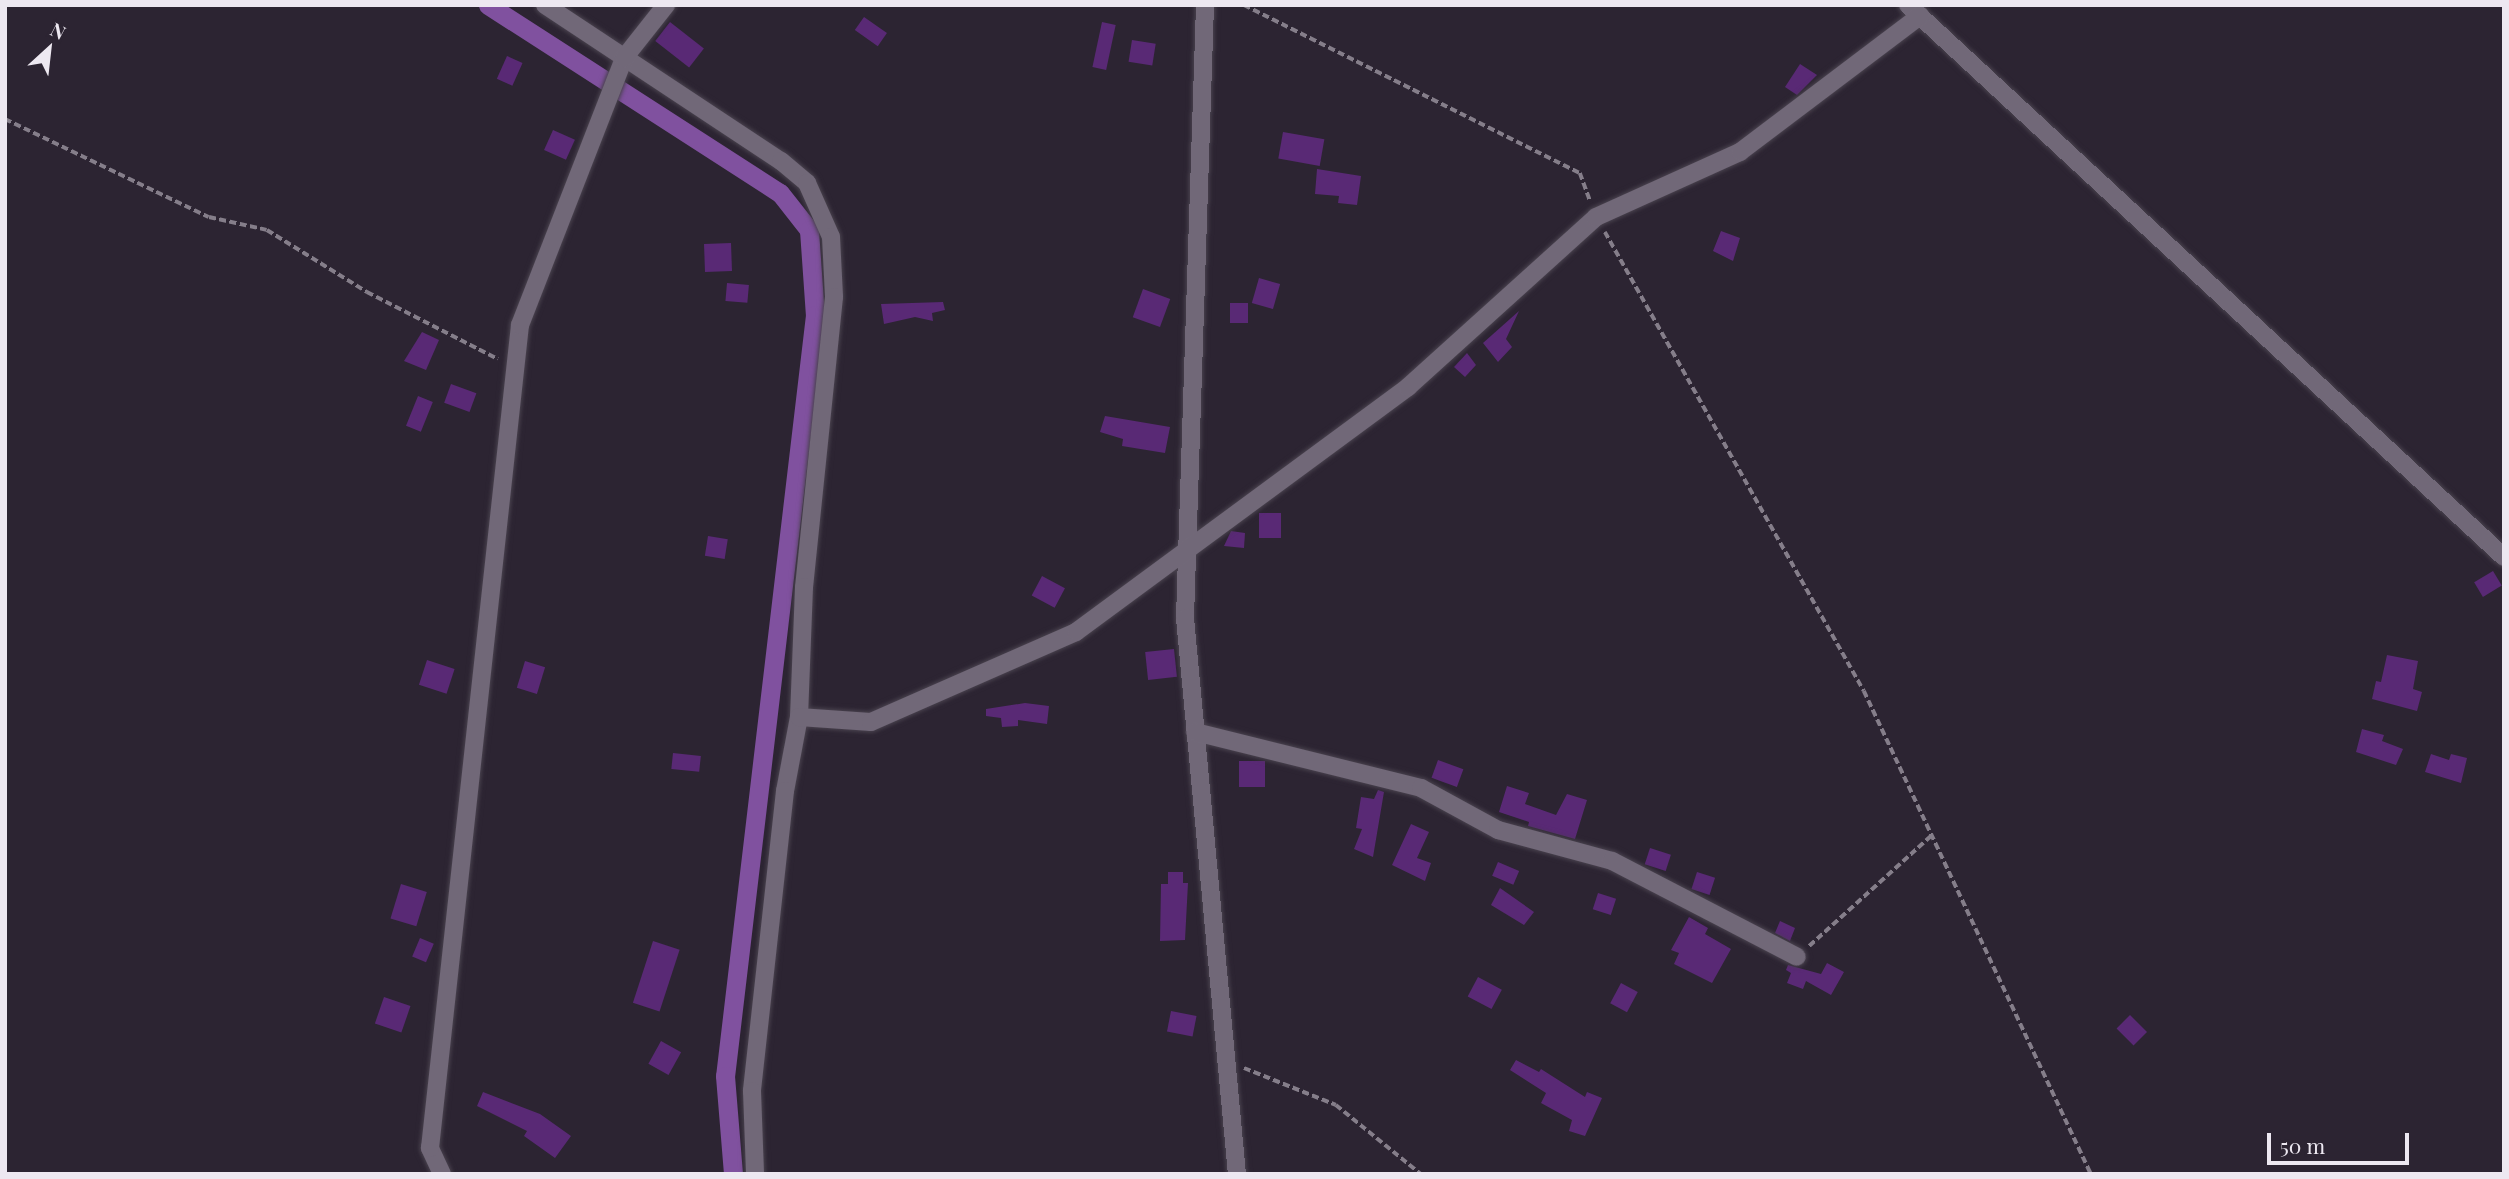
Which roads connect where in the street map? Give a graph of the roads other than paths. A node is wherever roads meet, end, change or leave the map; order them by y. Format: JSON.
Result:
{"nodes":[{"id":1,"x":545,"y":5,"type":"edge"},
{"id":2,"x":666,"y":5,"type":"edge"},
{"id":3,"x":1205,"y":5,"type":"edge"},
{"id":4,"x":1914,"y":11,"type":"edge"},
{"id":5,"x":624,"y":57,"type":"junction"},
{"id":6,"x":1187,"y":554,"type":"junction"},
{"id":7,"x":2504,"y":557,"type":"edge"},
{"id":8,"x":799,"y":717,"type":"junction"},
{"id":9,"x":1195,"y":732,"type":"junction"},
{"id":10,"x":1797,"y":957,"type":"road end"},
{"id":11,"x":442,"y":1174,"type":"edge"},
{"id":12,"x":755,"y":1174,"type":"edge"},
{"id":13,"x":1237,"y":1174,"type":"edge"}],
"edges":[{"from":1,"to":5,"type":"street"},
{"from":2,"to":5,"type":"street"},
{"from":3,"to":6,"type":"street"},
{"from":4,"to":6,"type":"street"},
{"from":4,"to":7,"type":"street"},
{"from":5,"to":8,"type":"street"},
{"from":5,"to":11,"type":"street"},
{"from":6,"to":8,"type":"street"},
{"from":6,"to":9,"type":"street"},
{"from":8,"to":12,"type":"street"},
{"from":9,"to":10,"type":"street"},
{"from":9,"to":13,"type":"street"}]}
